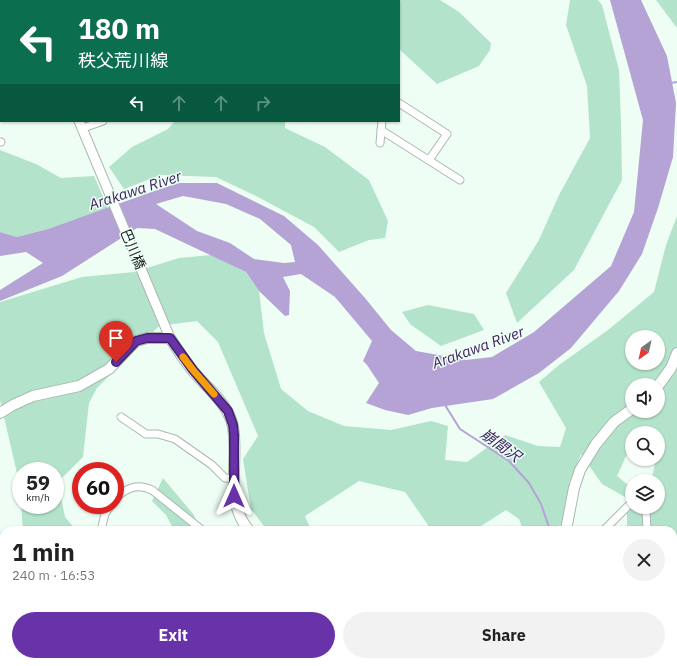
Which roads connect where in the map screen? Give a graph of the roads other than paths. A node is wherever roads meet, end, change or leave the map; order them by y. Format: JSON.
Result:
{"nodes":[{"id":1,"x":400,"y":104,"type":"edge"},
{"id":2,"x":98,"y":122,"type":"edge"},
{"id":3,"x":382,"y":122,"type":"edge"},
{"id":4,"x":81,"y":125,"type":"edge"},
{"id":5,"x":381,"y":130,"type":"junction"},
{"id":6,"x":380,"y":143,"type":"dead end"},
{"id":7,"x":429,"y":160,"type":"junction"},
{"id":8,"x":460,"y":180,"type":"dead end"},
{"id":9,"x":168,"y":334,"type":"junction"},
{"id":10,"x":677,"y":354,"type":"edge"},
{"id":11,"x":664,"y":378,"type":"edge"},
{"id":12,"x":0,"y":413,"type":"edge"},
{"id":13,"x":625,"y":414,"type":"edge"},
{"id":14,"x":121,"y":417,"type":"dead end"},
{"id":15,"x":234,"y":479,"type":"junction"},
{"id":16,"x":124,"y":490,"type":"edge"},
{"id":17,"x":625,"y":509,"type":"edge"},
{"id":18,"x":105,"y":514,"type":"edge"},
{"id":19,"x":646,"y":514,"type":"edge"},
{"id":20,"x":101,"y":526,"type":"edge"},
{"id":21,"x":197,"y":526,"type":"edge"},
{"id":22,"x":246,"y":526,"type":"edge"},
{"id":23,"x":567,"y":526,"type":"edge"},
{"id":24,"x":608,"y":526,"type":"edge"},
{"id":25,"x":647,"y":526,"type":"edge"}],
"edges":[{"from":1,"to":7,"type":"street"},
{"from":2,"to":4,"type":"street"},
{"from":3,"to":5,"type":"street"},
{"from":4,"to":9,"type":"main road","name":"巴川橋"},
{"from":5,"to":6,"type":"street"},
{"from":5,"to":7,"type":"street"},
{"from":7,"to":8,"type":"street"},
{"from":9,"to":12,"type":"main road"},
{"from":9,"to":15,"type":"main road"},
{"from":10,"to":11,"type":"main road"},
{"from":13,"to":23,"type":"main road"},
{"from":14,"to":15,"type":"street"},
{"from":15,"to":22,"type":"main road"},
{"from":16,"to":21,"type":"street"},
{"from":17,"to":24,"type":"street"},
{"from":18,"to":20,"type":"street"},
{"from":19,"to":25,"type":"street"}]}
